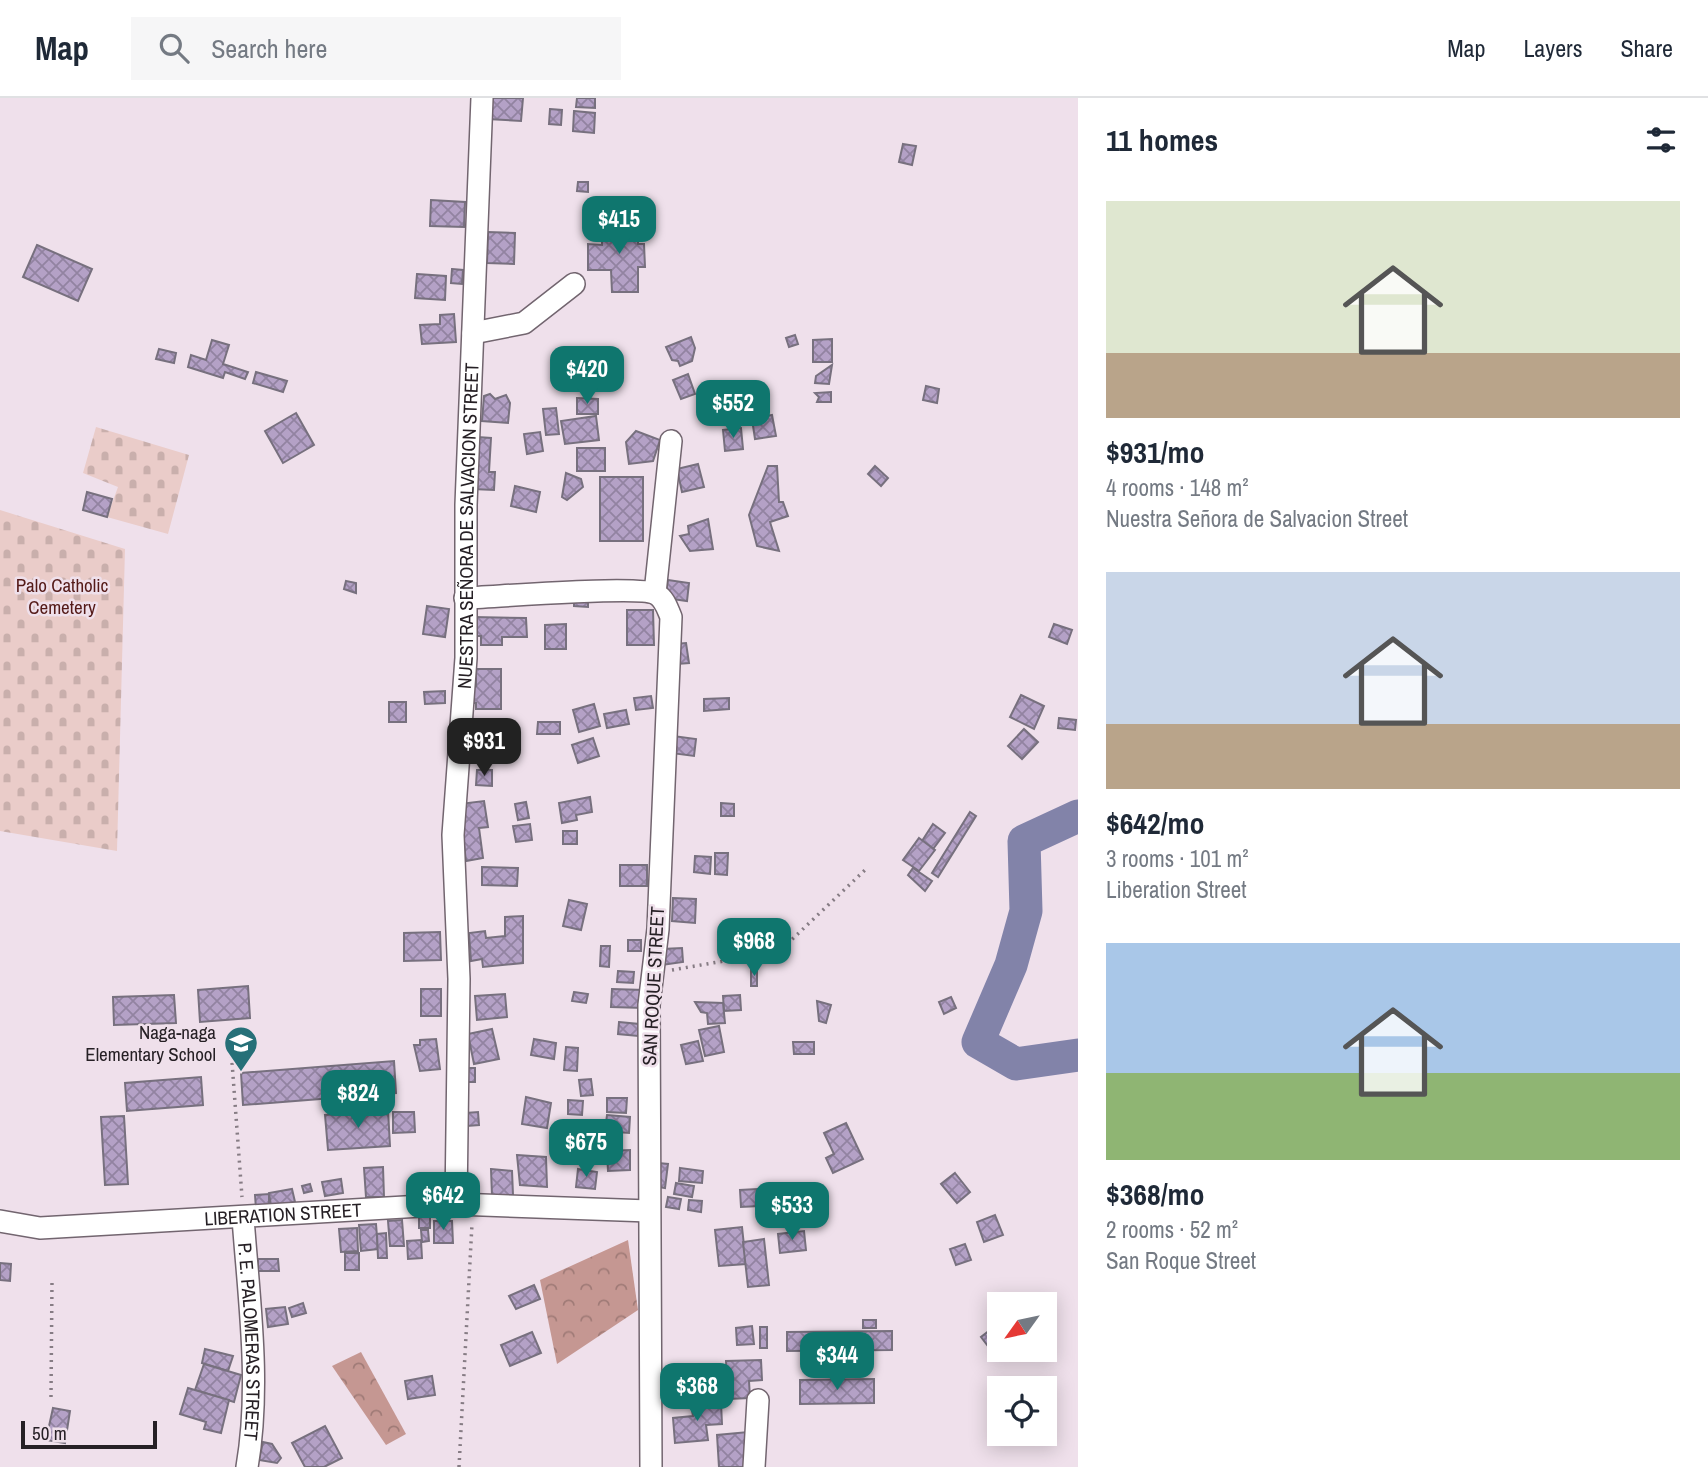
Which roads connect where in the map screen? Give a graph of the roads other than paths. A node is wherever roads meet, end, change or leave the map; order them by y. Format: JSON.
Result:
{"nodes":[{"id":1,"x":482,"y":98,"type":"edge"},
{"id":2,"x":574,"y":284,"type":"dead end"},
{"id":3,"x":473,"y":333,"type":"junction"},
{"id":4,"x":671,"y":441,"type":"dead end"},
{"id":5,"x":654,"y":593,"type":"junction"},
{"id":6,"x":465,"y":598,"type":"junction"},
{"id":7,"x":456,"y":1204,"type":"junction"},
{"id":8,"x":649,"y":1211,"type":"junction"},
{"id":9,"x":243,"y":1218,"type":"junction"},
{"id":10,"x":0,"y":1222,"type":"edge"},
{"id":11,"x":758,"y":1400,"type":"dead end"},
{"id":12,"x":247,"y":1467,"type":"edge"},
{"id":13,"x":651,"y":1467,"type":"edge"},
{"id":14,"x":754,"y":1467,"type":"edge"}],
"edges":[{"from":1,"to":3,"type":"street","name":"NUESTRA SEÑORA DE SALVACION STREET"},
{"from":2,"to":3,"type":"street"},
{"from":3,"to":6,"type":"street","name":"NUESTRA SEÑORA DE SALVACION STREET"},
{"from":4,"to":5,"type":"street"},
{"from":5,"to":6,"type":"street"},
{"from":5,"to":8,"type":"street","name":"SAN ROQUE STREET"},
{"from":6,"to":7,"type":"street","name":"NUESTRA SEÑORA DE SALVACION STREET"},
{"from":7,"to":8,"type":"street","name":"LIBERATION STREET"},
{"from":7,"to":9,"type":"street","name":"LIBERATION STREET"},
{"from":8,"to":13,"type":"street","name":"SAN ROQUE STREET"},
{"from":9,"to":10,"type":"street","name":"LIBERATION STREET"},
{"from":9,"to":12,"type":"street","name":"P. E. PALOMERAS STREET"},
{"from":11,"to":14,"type":"street"}]}
